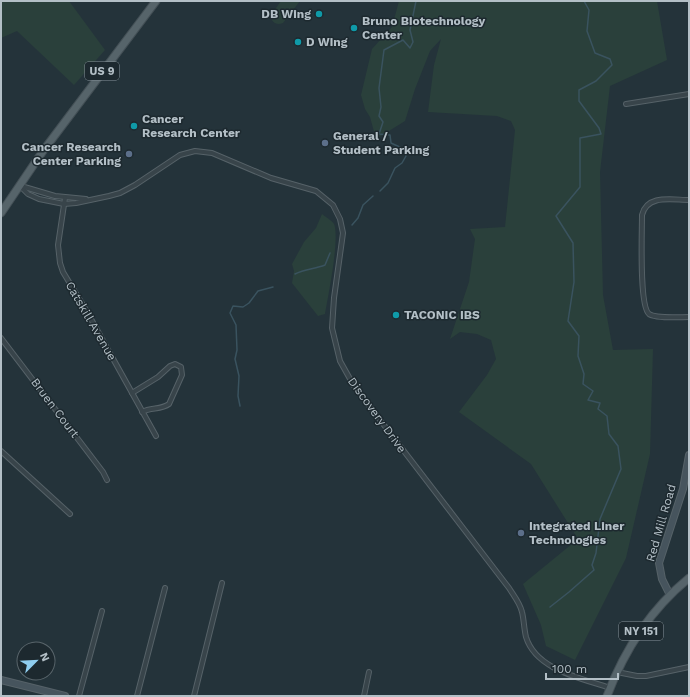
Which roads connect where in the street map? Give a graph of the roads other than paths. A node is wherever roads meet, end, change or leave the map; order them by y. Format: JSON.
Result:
{"nodes":[{"id":1,"x":156,"y":1,"type":"edge"},
{"id":2,"x":689,"y":94,"type":"edge"},
{"id":3,"x":626,"y":104,"type":"dead end"},
{"id":4,"x":18,"y":185,"type":"junction"},
{"id":5,"x":65,"y":198,"type":"junction"},
{"id":6,"x":91,"y":200,"type":"junction"},
{"id":7,"x":689,"y":200,"type":"edge"},
{"id":8,"x":64,"y":204,"type":"junction"},
{"id":9,"x":1,"y":213,"type":"edge"},
{"id":10,"x":689,"y":317,"type":"edge"},
{"id":11,"x":1,"y":338,"type":"edge"},
{"id":12,"x":132,"y":393,"type":"junction"},
{"id":13,"x":142,"y":412,"type":"junction"},
{"id":14,"x":156,"y":436,"type":"dead end"},
{"id":15,"x":1,"y":451,"type":"edge"},
{"id":16,"x":689,"y":455,"type":"edge"},
{"id":17,"x":688,"y":468,"type":"edge"},
{"id":18,"x":107,"y":480,"type":"dead end"},
{"id":19,"x":70,"y":514,"type":"dead end"},
{"id":20,"x":689,"y":578,"type":"edge"},
{"id":21,"x":222,"y":584,"type":"dead end"},
{"id":22,"x":165,"y":588,"type":"dead end"},
{"id":23,"x":670,"y":595,"type":"junction"},
{"id":24,"x":102,"y":611,"type":"dead end"},
{"id":25,"x":689,"y":667,"type":"edge"},
{"id":26,"x":369,"y":672,"type":"dead end"},
{"id":27,"x":617,"y":672,"type":"junction"},
{"id":28,"x":1,"y":680,"type":"edge"},
{"id":29,"x":610,"y":688,"type":"junction"},
{"id":30,"x":65,"y":696,"type":"edge"},
{"id":31,"x":79,"y":696,"type":"edge"},
{"id":32,"x":137,"y":696,"type":"edge"},
{"id":33,"x":194,"y":696,"type":"edge"},
{"id":34,"x":364,"y":696,"type":"edge"},
{"id":35,"x":607,"y":696,"type":"edge"}],
"edges":[{"from":1,"to":4,"type":"main road","number":"US 9"},
{"from":2,"to":3,"type":"street"},
{"from":4,"to":5,"type":"street","name":"Discovery Drive"},
{"from":4,"to":8,"type":"street","name":"Discovery Drive"},
{"from":4,"to":9,"type":"main road","number":"US 9"},
{"from":5,"to":6,"type":"street","name":"Discovery Drive"},
{"from":5,"to":8,"type":"street","name":"Catskill Avenue"},
{"from":6,"to":8,"type":"street","name":"Discovery Drive"},
{"from":6,"to":29,"type":"street","name":"Discovery Drive"},
{"from":7,"to":10,"type":"street"},
{"from":8,"to":12,"type":"street","name":"Catskill Avenue"},
{"from":11,"to":18,"type":"street","name":"Bruen Court"},
{"from":12,"to":13,"type":"street","name":"Catskill Avenue"},
{"from":12,"to":13,"type":"street"},
{"from":13,"to":14,"type":"street","name":"Catskill Avenue"},
{"from":15,"to":19,"type":"street"},
{"from":16,"to":17,"type":"street","name":"Red Mill Road"},
{"from":17,"to":23,"type":"street","name":"Red Mill Road"},
{"from":20,"to":23,"type":"main road","number":"NY 151"},
{"from":21,"to":33,"type":"street"},
{"from":22,"to":32,"type":"street"},
{"from":23,"to":27,"type":"main road","number":"NY 151"},
{"from":24,"to":31,"type":"street"},
{"from":25,"to":27,"type":"street"},
{"from":26,"to":34,"type":"street"},
{"from":27,"to":29,"type":"main road","number":"NY 151"},
{"from":28,"to":30,"type":"street"},
{"from":29,"to":35,"type":"main road","number":"NY 151"}]}
